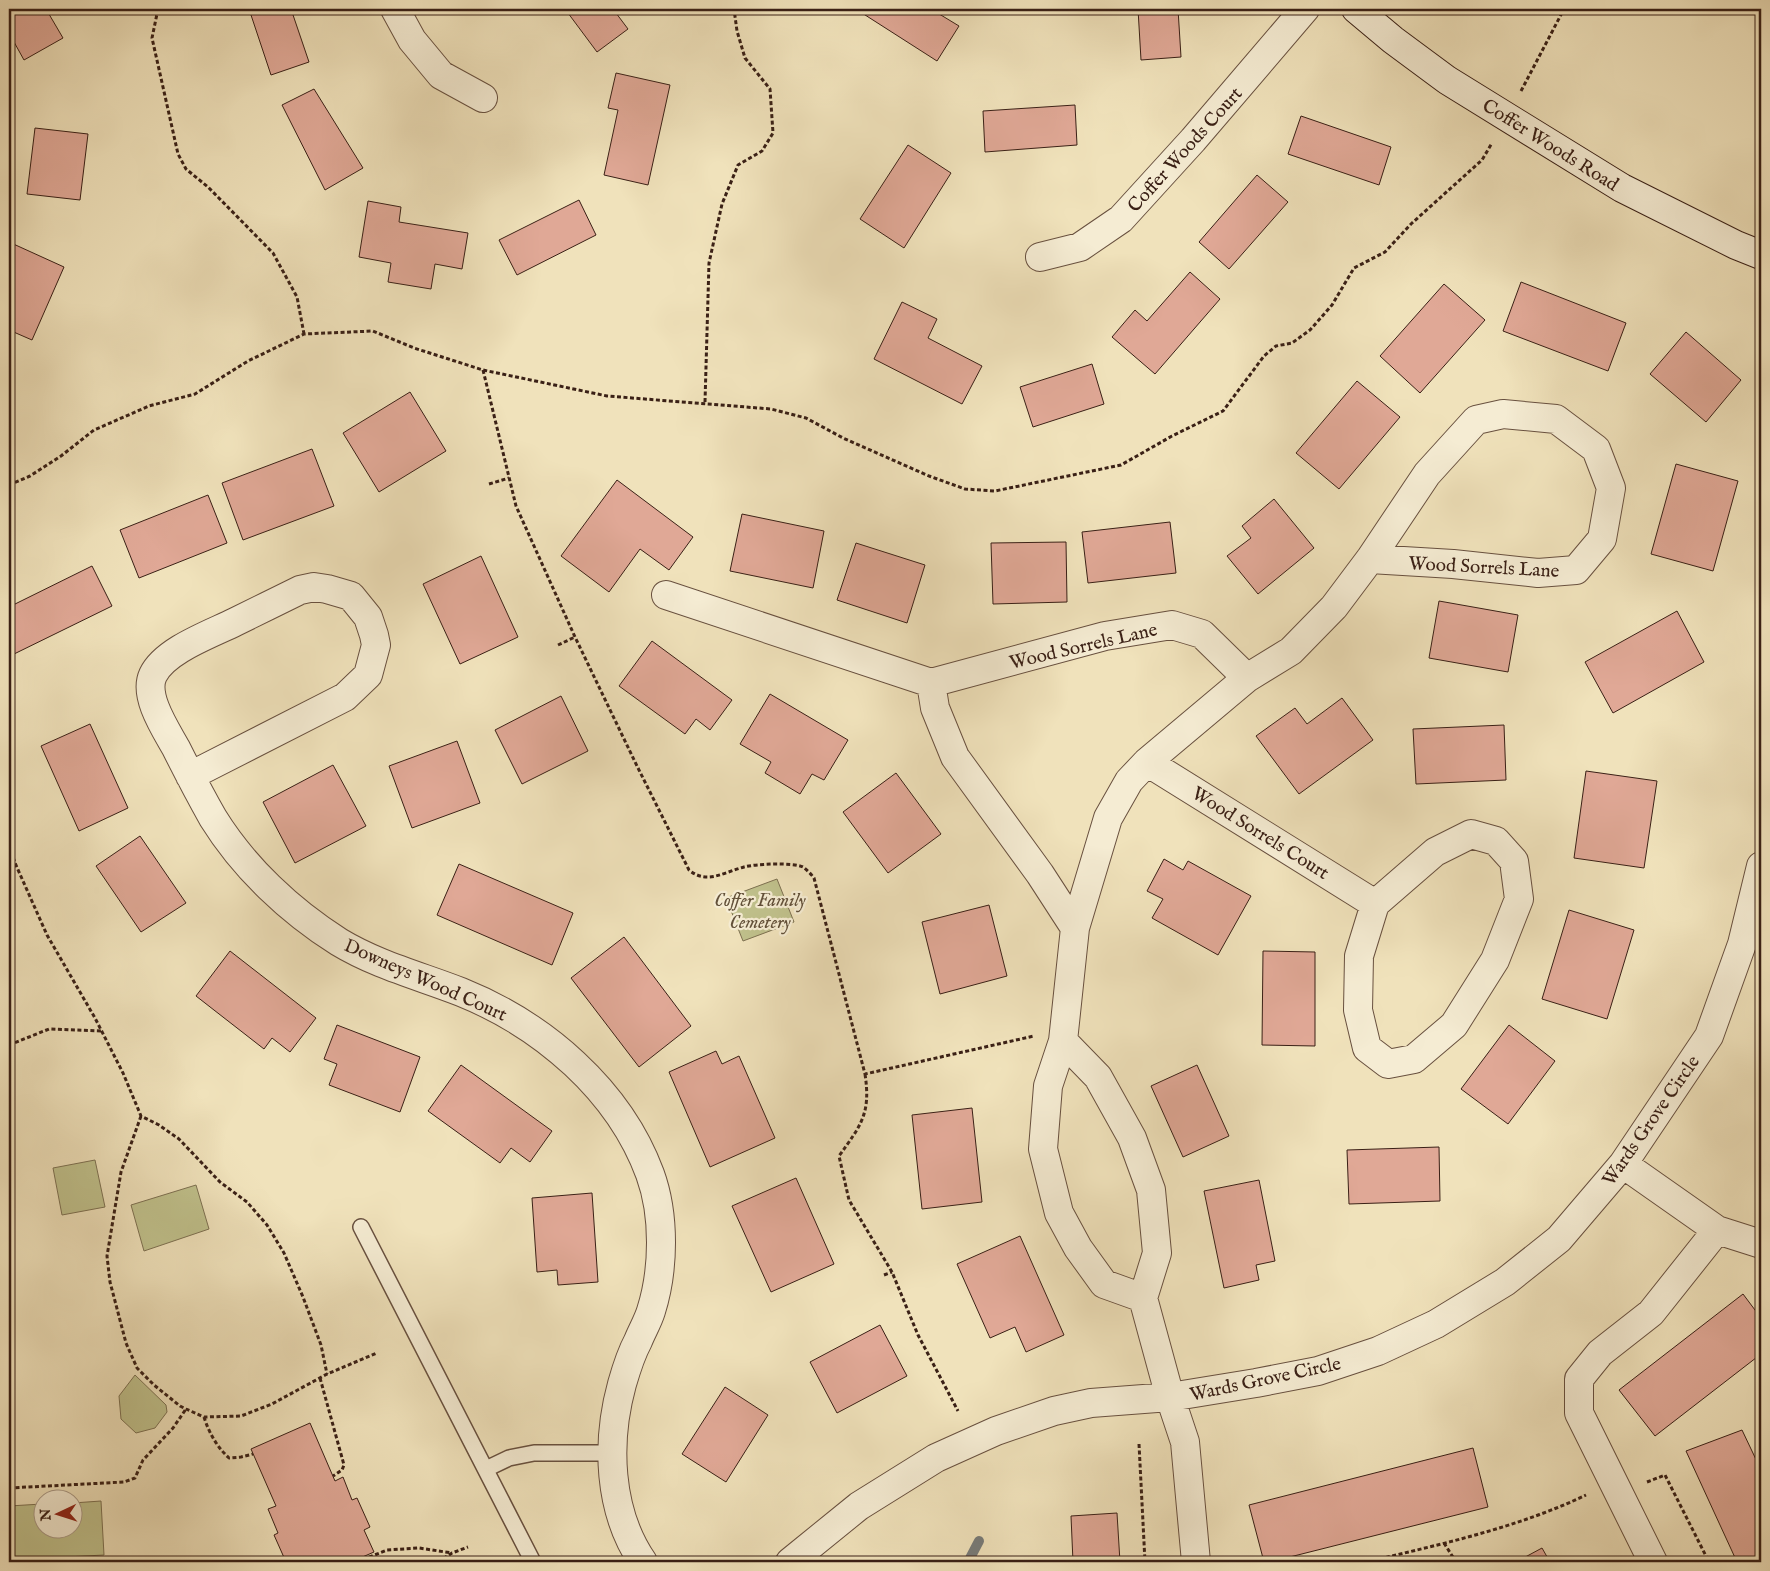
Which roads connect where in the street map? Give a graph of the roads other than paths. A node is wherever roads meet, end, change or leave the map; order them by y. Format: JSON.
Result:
{"nodes":[{"id":1,"x":395,"y":9,"type":"edge"},
{"id":2,"x":1305,"y":9,"type":"edge"},
{"id":3,"x":1356,"y":9,"type":"edge"},
{"id":4,"x":483,"y":98,"type":"dead end"},
{"id":5,"x":1761,"y":255,"type":"edge"},
{"id":6,"x":1040,"y":256,"type":"dead end"},
{"id":7,"x":1370,"y":560,"type":"junction"},
{"id":8,"x":666,"y":595,"type":"dead end"},
{"id":9,"x":1248,"y":678,"type":"junction"},
{"id":10,"x":931,"y":683,"type":"junction"},
{"id":11,"x":1147,"y":762,"type":"junction"},
{"id":12,"x":190,"y":776,"type":"junction"},
{"id":13,"x":1761,"y":866,"type":"edge"},
{"id":14,"x":1375,"y":904,"type":"junction"},
{"id":15,"x":1075,"y":928,"type":"junction"},
{"id":16,"x":1063,"y":1041,"type":"junction"},
{"id":17,"x":1623,"y":1164,"type":"junction"},
{"id":18,"x":361,"y":1227,"type":"dead end"},
{"id":19,"x":1717,"y":1230,"type":"junction"},
{"id":20,"x":1761,"y":1244,"type":"edge"},
{"id":21,"x":1143,"y":1298,"type":"junction"},
{"id":22,"x":1170,"y":1397,"type":"junction"},
{"id":23,"x":612,"y":1453,"type":"junction"},
{"id":24,"x":486,"y":1469,"type":"junction"},
{"id":25,"x":533,"y":1562,"type":"edge"},
{"id":26,"x":642,"y":1562,"type":"edge"},
{"id":27,"x":790,"y":1562,"type":"edge"},
{"id":28,"x":1196,"y":1562,"type":"edge"},
{"id":29,"x":1653,"y":1562,"type":"edge"}],
"edges":[{"from":1,"to":4,"type":"street"},
{"from":2,"to":6,"type":"street","name":"Coffer Woods Court"},
{"from":3,"to":5,"type":"street","name":"Coffer Woods Road"},
{"from":7,"to":7,"type":"street","name":"Wood Sorrels Lane"},
{"from":7,"to":9,"type":"street","name":"Wood Sorrels Lane"},
{"from":8,"to":10,"type":"street"},
{"from":9,"to":10,"type":"street","name":"Wood Sorrels Lane"},
{"from":9,"to":11,"type":"street","name":"Wood Sorrels Lane"},
{"from":10,"to":15,"type":"street"},
{"from":11,"to":14,"type":"street","name":"Wood Sorrels Court"},
{"from":11,"to":15,"type":"street","name":"Wood Sorrels Lane"},
{"from":12,"to":12,"type":"street","name":"Downeys Wood Court"},
{"from":12,"to":23,"type":"street","name":"Downeys Wood Court"},
{"from":13,"to":17,"type":"street","name":"Wards Grove Circle"},
{"from":14,"to":14,"type":"street"},
{"from":15,"to":16,"type":"street","name":"Wood Sorrels Lane"},
{"from":16,"to":21,"type":"street"},
{"from":16,"to":21,"type":"street","name":"Wood Sorrels Lane"},
{"from":17,"to":19,"type":"street"},
{"from":17,"to":22,"type":"street","name":"Wards Grove Circle"},
{"from":18,"to":24,"type":"lane"},
{"from":19,"to":20,"type":"street"},
{"from":19,"to":29,"type":"street"},
{"from":21,"to":22,"type":"street"},
{"from":22,"to":27,"type":"street","name":"Wards Grove Circle"},
{"from":22,"to":28,"type":"street"},
{"from":23,"to":24,"type":"lane"},
{"from":23,"to":26,"type":"street","name":"Downeys Wood Court"},
{"from":24,"to":25,"type":"lane"}]}
